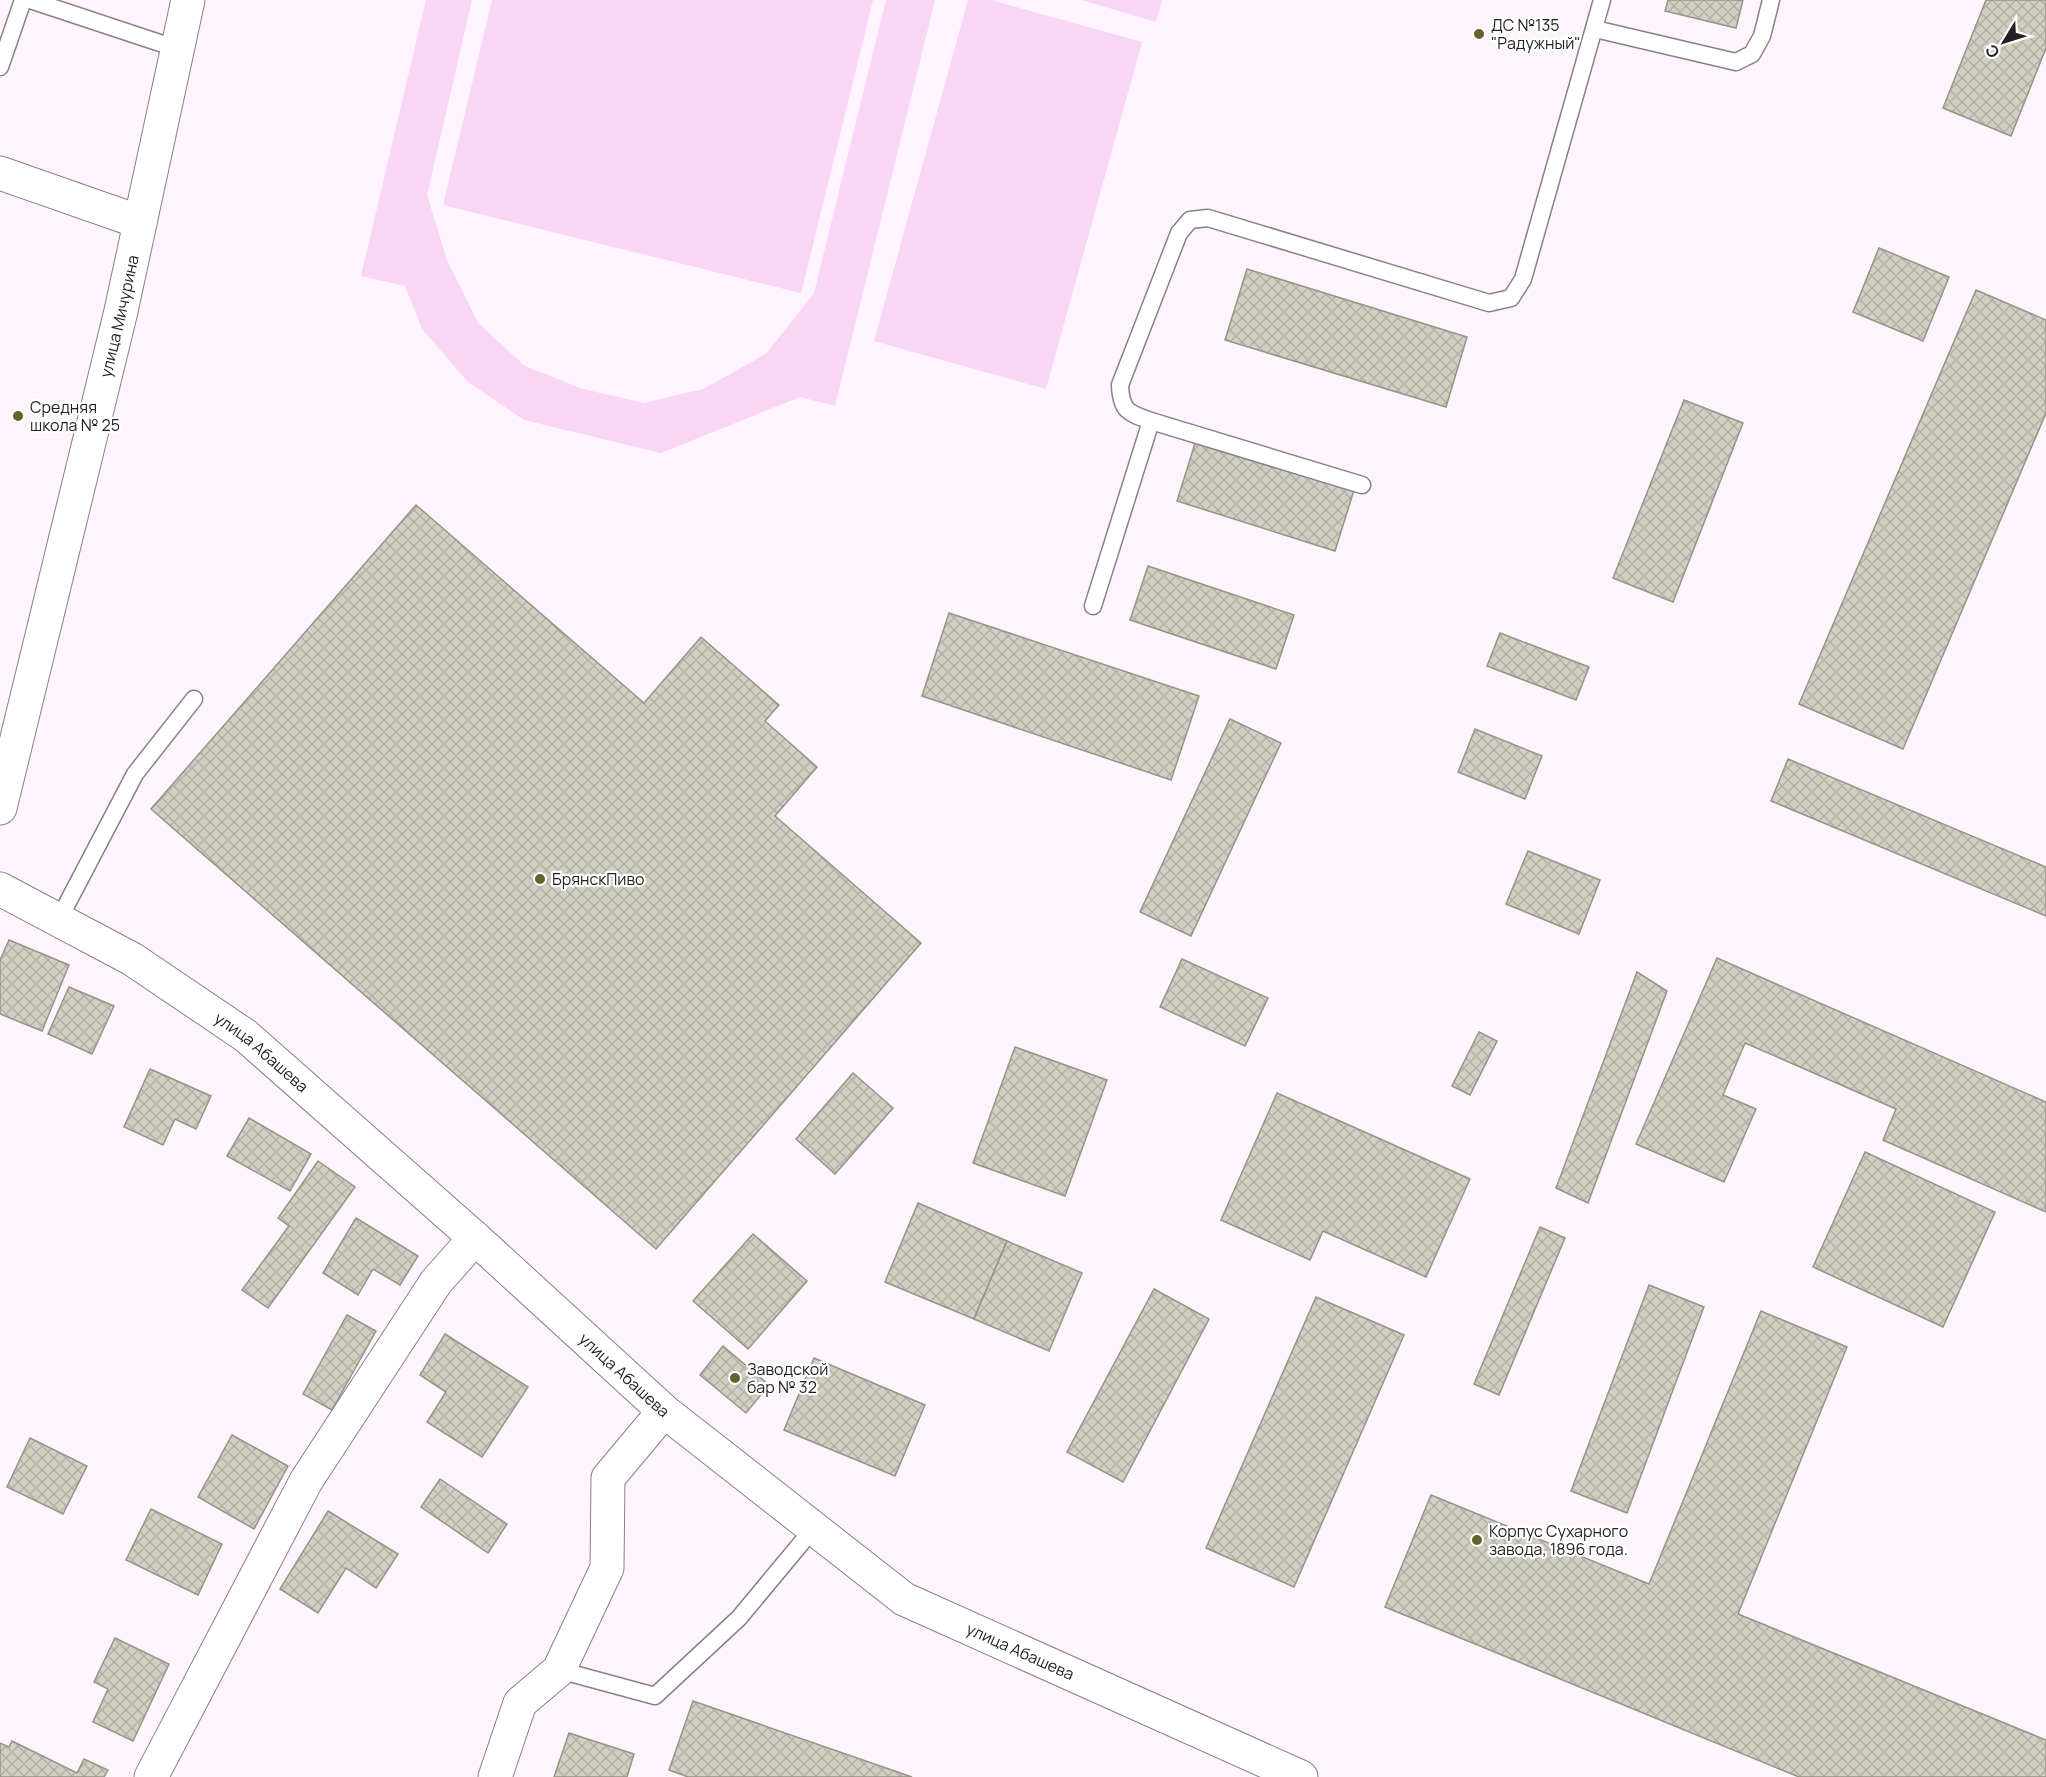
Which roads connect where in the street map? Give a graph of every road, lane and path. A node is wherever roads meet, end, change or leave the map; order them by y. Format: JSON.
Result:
{"nodes":[{"id":1,"x":22,"y":0,"type":"edge"},
{"id":2,"x":30,"y":0,"type":"edge"},
{"id":3,"x":188,"y":0,"type":"edge"},
{"id":4,"x":1602,"y":0,"type":"edge"},
{"id":5,"x":1770,"y":0,"type":"edge"},
{"id":6,"x":1595,"y":29,"type":"junction"},
{"id":7,"x":178,"y":49,"type":"junction"},
{"id":8,"x":0,"y":67,"type":"edge"},
{"id":9,"x":0,"y":173,"type":"edge"},
{"id":10,"x":140,"y":222,"type":"junction"},
{"id":11,"x":1151,"y":420,"type":"junction"},
{"id":12,"x":1362,"y":485,"type":"dead end"},
{"id":13,"x":1093,"y":606,"type":"dead end"},
{"id":14,"x":194,"y":699,"type":"dead end"},
{"id":15,"x":0,"y":808,"type":"edge"},
{"id":16,"x":0,"y":889,"type":"edge"},
{"id":17,"x":58,"y":921,"type":"junction"},
{"id":18,"x":475,"y":1238,"type":"junction"},
{"id":19,"x":664,"y":1411,"type":"junction"},
{"id":20,"x":813,"y":1529,"type":"junction"},
{"id":21,"x":559,"y":1670,"type":"junction"},
{"id":22,"x":151,"y":1777,"type":"edge"},
{"id":23,"x":495,"y":1777,"type":"edge"},
{"id":24,"x":1301,"y":1777,"type":"edge"}],
"edges":[{"from":1,"to":8,"type":"lane"},
{"from":2,"to":7,"type":"lane"},
{"from":3,"to":7,"type":"street","name":"улица Мичурина"},
{"from":4,"to":6,"type":"lane"},
{"from":5,"to":6,"type":"lane"},
{"from":6,"to":11,"type":"lane"},
{"from":7,"to":10,"type":"street","name":"улица Мичурина"},
{"from":9,"to":10,"type":"street"},
{"from":10,"to":15,"type":"street","name":"улица Мичурина"},
{"from":11,"to":12,"type":"lane"},
{"from":11,"to":13,"type":"lane"},
{"from":14,"to":17,"type":"lane"},
{"from":16,"to":17,"type":"street","name":"улица Абашева"},
{"from":17,"to":18,"type":"street","name":"улица Абашева"},
{"from":18,"to":19,"type":"street","name":"улица Абашева"},
{"from":18,"to":22,"type":"street"},
{"from":19,"to":20,"type":"street","name":"улица Абашева"},
{"from":19,"to":21,"type":"street"},
{"from":20,"to":21,"type":"lane"},
{"from":20,"to":24,"type":"street","name":"улица Абашева"},
{"from":21,"to":23,"type":"street"}]}
